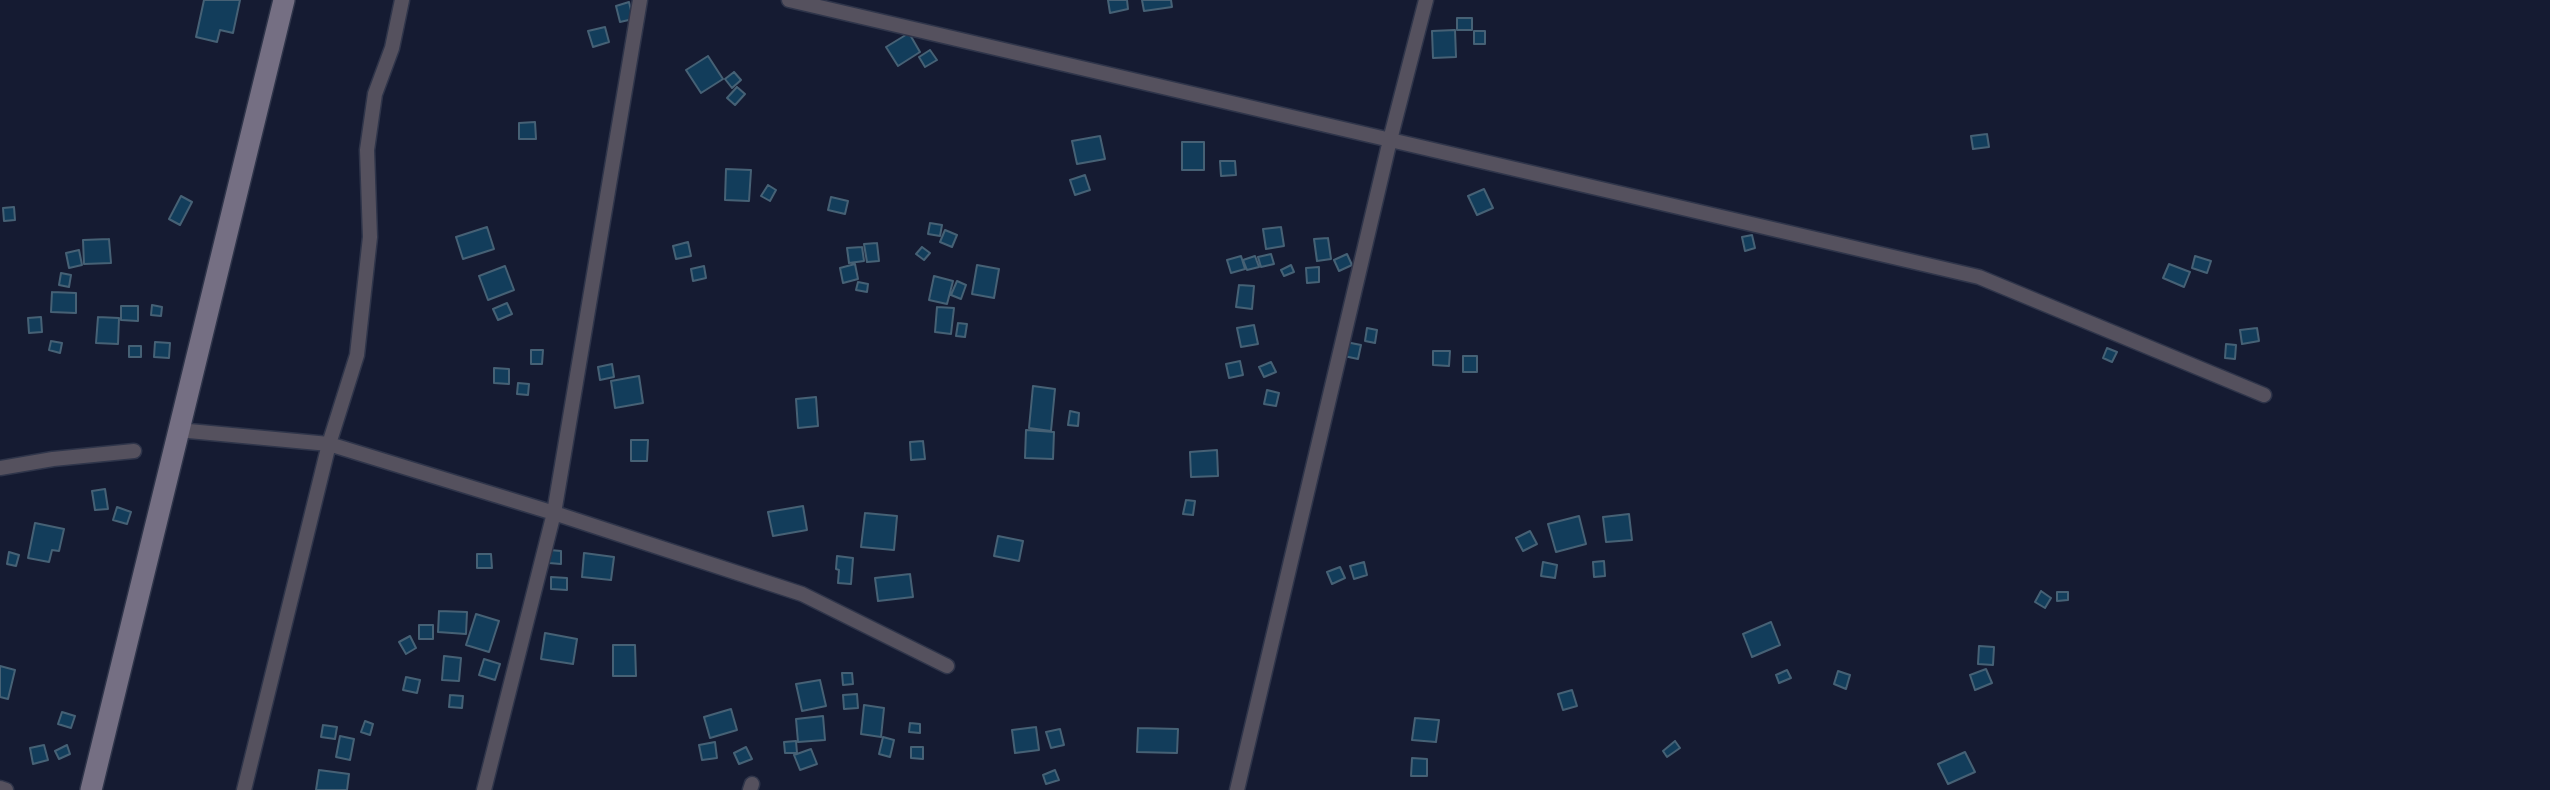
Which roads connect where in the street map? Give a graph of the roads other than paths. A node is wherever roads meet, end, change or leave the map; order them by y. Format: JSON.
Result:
{"nodes":[{"id":1,"x":284,"y":0,"type":"edge"},
{"id":2,"x":402,"y":0,"type":"edge"},
{"id":3,"x":640,"y":0,"type":"edge"},
{"id":4,"x":789,"y":0,"type":"edge"},
{"id":5,"x":1426,"y":0,"type":"edge"},
{"id":6,"x":1390,"y":140,"type":"junction"},
{"id":7,"x":2263,"y":395,"type":"dead end"},
{"id":8,"x":178,"y":430,"type":"junction"},
{"id":9,"x":329,"y":444,"type":"junction"},
{"id":10,"x":134,"y":451,"type":"dead end"},
{"id":11,"x":0,"y":468,"type":"edge"},
{"id":12,"x":554,"y":513,"type":"junction"},
{"id":13,"x":947,"y":666,"type":"dead end"},
{"id":14,"x":0,"y":788,"type":"edge"},
{"id":15,"x":6,"y":790,"type":"edge"},
{"id":16,"x":90,"y":790,"type":"edge"},
{"id":17,"x":243,"y":790,"type":"edge"},
{"id":18,"x":484,"y":790,"type":"edge"},
{"id":19,"x":1237,"y":790,"type":"edge"}],
"edges":[{"from":1,"to":8,"type":"main road"},
{"from":2,"to":9,"type":"street"},
{"from":3,"to":12,"type":"street"},
{"from":4,"to":6,"type":"street"},
{"from":5,"to":6,"type":"street"},
{"from":6,"to":7,"type":"street"},
{"from":6,"to":19,"type":"street"},
{"from":8,"to":9,"type":"street"},
{"from":8,"to":16,"type":"main road"},
{"from":9,"to":12,"type":"street"},
{"from":9,"to":17,"type":"street"},
{"from":10,"to":11,"type":"street"},
{"from":12,"to":13,"type":"street"},
{"from":12,"to":18,"type":"street"},
{"from":14,"to":15,"type":"street"}]}
